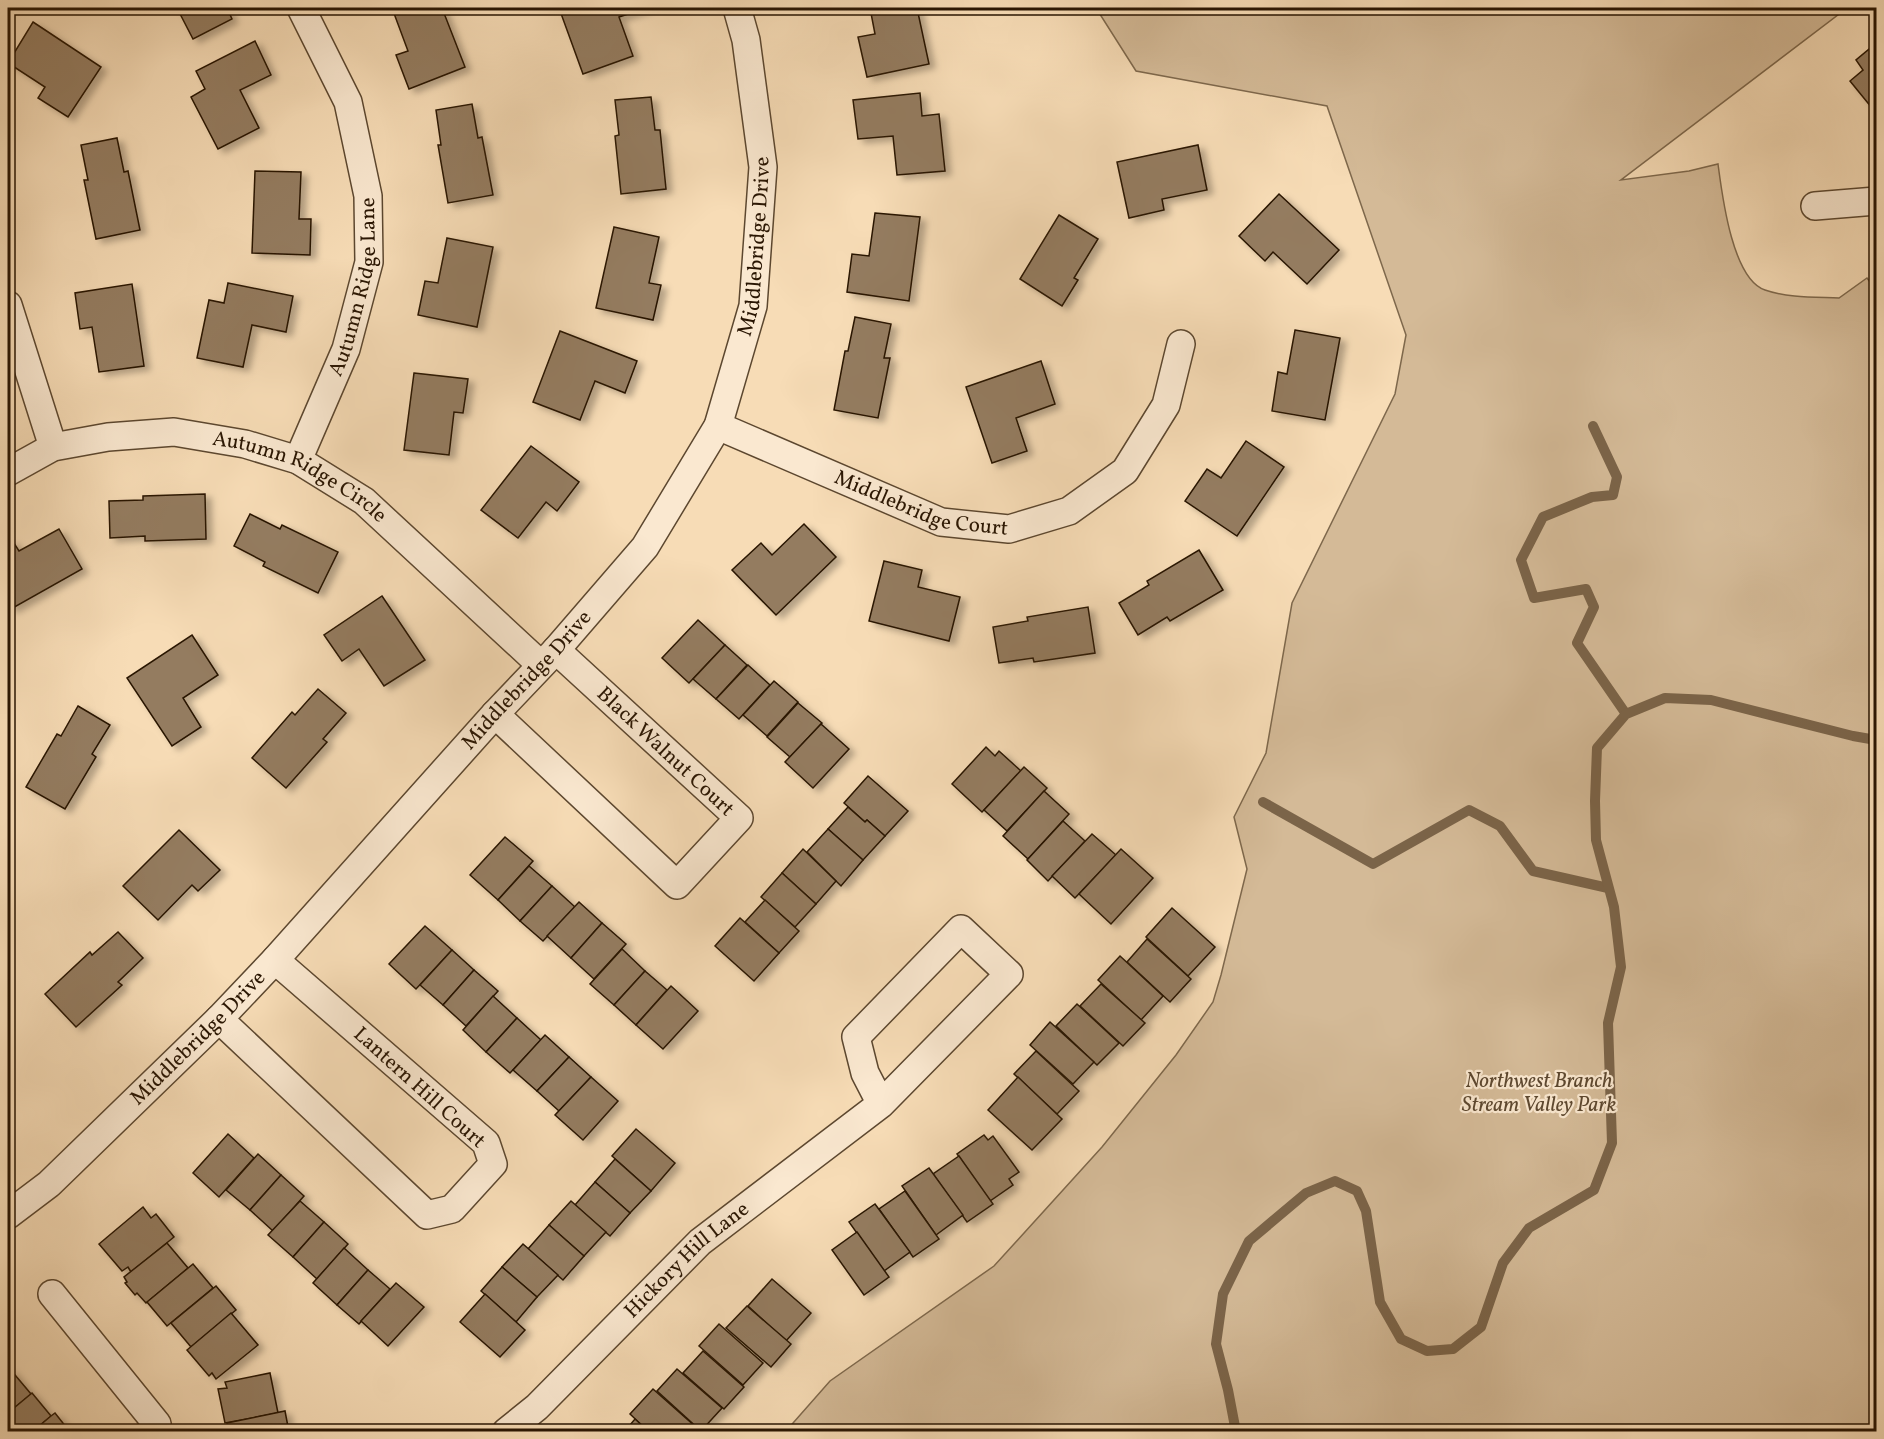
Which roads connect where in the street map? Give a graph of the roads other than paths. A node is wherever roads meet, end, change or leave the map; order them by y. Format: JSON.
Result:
{"nodes":[{"id":1,"x":301,"y":8,"type":"edge"},
{"id":2,"x":737,"y":8,"type":"edge"},
{"id":3,"x":1876,"y":201,"type":"edge"},
{"id":4,"x":1815,"y":206,"type":"dead end"},
{"id":5,"x":8,"y":305,"type":"edge"},
{"id":6,"x":1180,"y":344,"type":"dead end"},
{"id":7,"x":718,"y":426,"type":"junction"},
{"id":8,"x":53,"y":447,"type":"junction"},
{"id":9,"x":298,"y":460,"type":"junction"},
{"id":10,"x":8,"y":472,"type":"edge"},
{"id":11,"x":548,"y":657,"type":"junction"},
{"id":12,"x":495,"y":714,"type":"junction"},
{"id":13,"x":275,"y":960,"type":"junction"},
{"id":14,"x":219,"y":1019,"type":"junction"},
{"id":15,"x":881,"y":1104,"type":"junction"},
{"id":16,"x":8,"y":1215,"type":"edge"},
{"id":17,"x":52,"y":1294,"type":"dead end"},
{"id":18,"x":158,"y":1431,"type":"edge"},
{"id":19,"x":506,"y":1431,"type":"edge"}],
"edges":[{"from":1,"to":9,"type":"street","name":"Autumn Ridge Lane"},
{"from":2,"to":7,"type":"street","name":"Middlebridge Drive"},
{"from":3,"to":4,"type":"street"},
{"from":5,"to":8,"type":"street"},
{"from":6,"to":7,"type":"street","name":"Middlebridge Court"},
{"from":7,"to":11,"type":"street","name":"Middlebridge Drive"},
{"from":8,"to":9,"type":"street","name":"Autumn Ridge Circle"},
{"from":8,"to":10,"type":"street","name":"Autumn Ridge Circle"},
{"from":9,"to":11,"type":"street","name":"Autumn Ridge Circle"},
{"from":11,"to":12,"type":"street","name":"Middlebridge Drive"},
{"from":11,"to":12,"type":"street","name":"Black Walnut Court"},
{"from":12,"to":13,"type":"street","name":"Middlebridge Drive"},
{"from":13,"to":14,"type":"street","name":"Middlebridge Drive"},
{"from":13,"to":14,"type":"street","name":"Lantern Hill Court"},
{"from":14,"to":16,"type":"street","name":"Middlebridge Drive"},
{"from":15,"to":15,"type":"street","name":"Hickory Hill Lane"},
{"from":15,"to":19,"type":"street","name":"Hickory Hill Lane"},
{"from":17,"to":18,"type":"street"}]}
